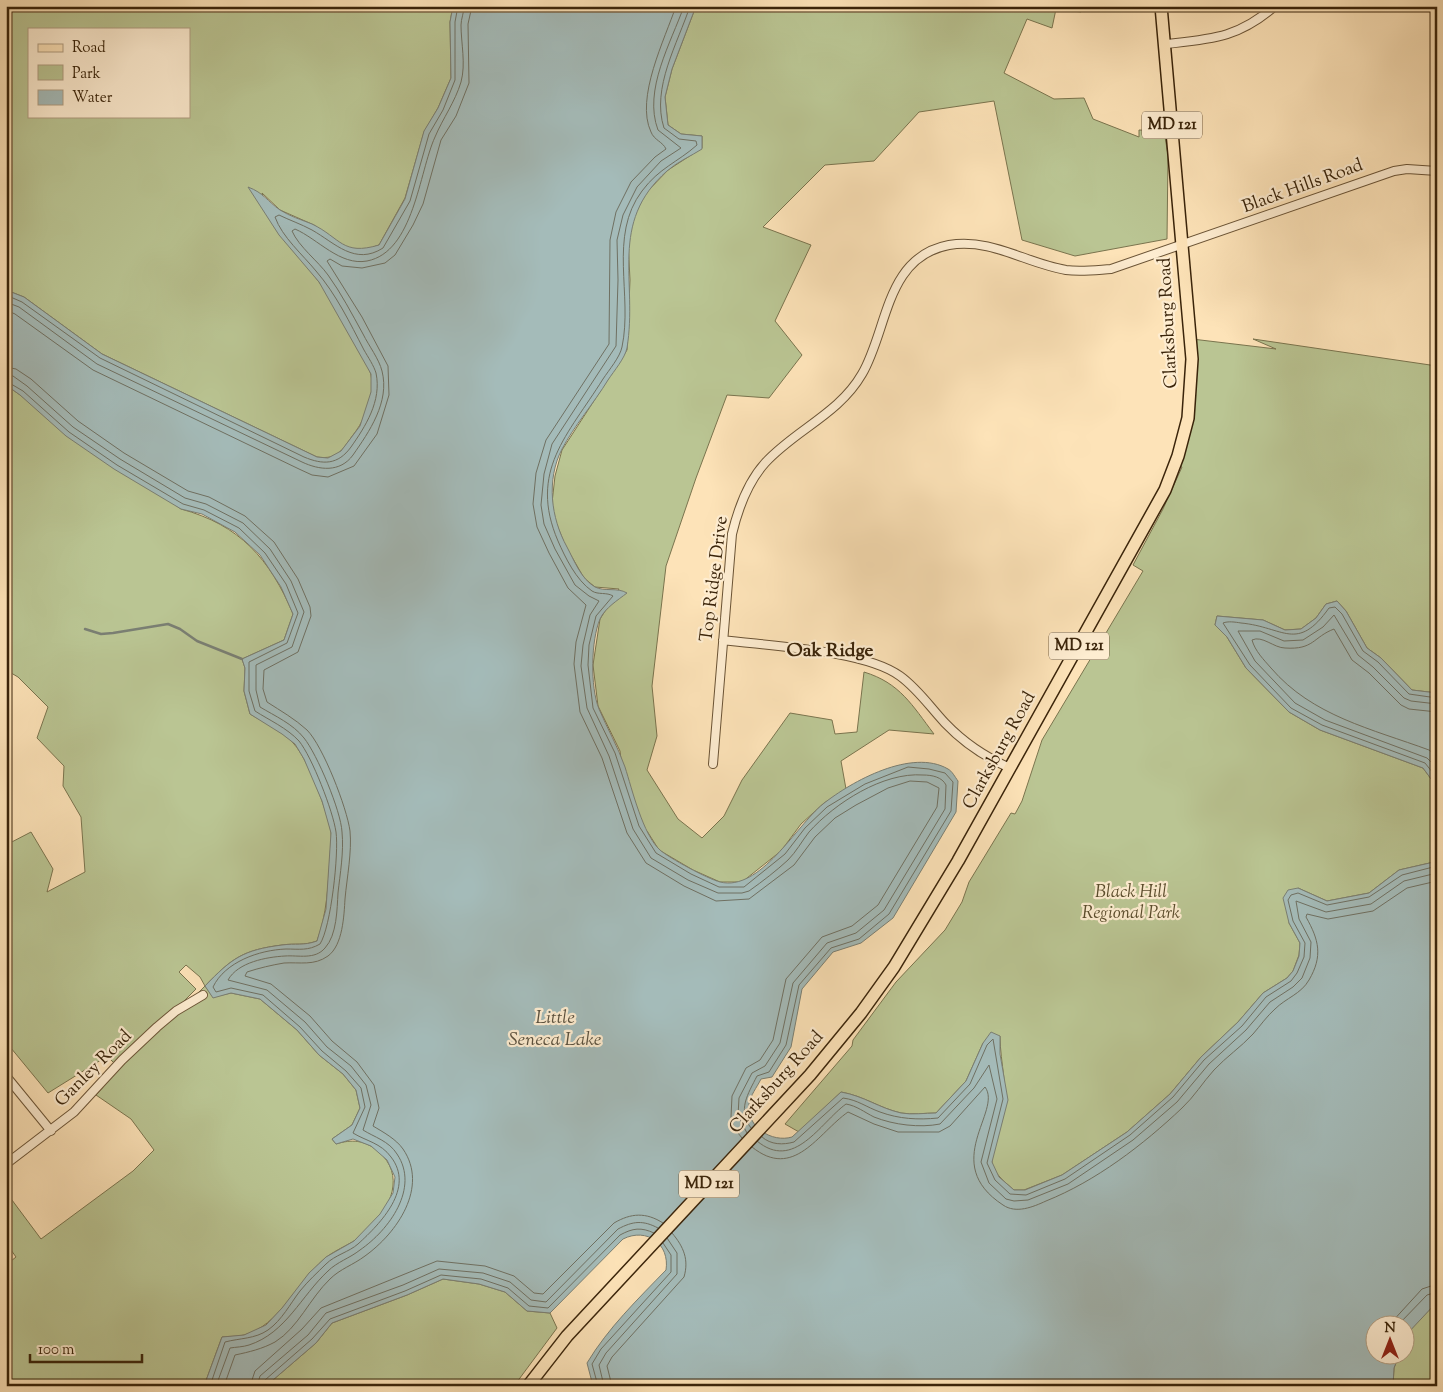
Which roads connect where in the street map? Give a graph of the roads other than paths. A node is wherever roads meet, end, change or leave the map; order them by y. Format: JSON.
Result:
{"nodes":[{"id":1,"x":1161,"y":6,"type":"edge"},
{"id":2,"x":1275,"y":6,"type":"edge"},
{"id":3,"x":1166,"y":44,"type":"junction"},
{"id":4,"x":1437,"y":171,"type":"edge"},
{"id":5,"x":1182,"y":245,"type":"junction"},
{"id":6,"x":723,"y":640,"type":"junction"},
{"id":7,"x":713,"y":764,"type":"dead end"},
{"id":8,"x":1010,"y":768,"type":"junction"},
{"id":9,"x":203,"y":995,"type":"dead end"},
{"id":10,"x":6,"y":1076,"type":"edge"},
{"id":11,"x":51,"y":1131,"type":"junction"},
{"id":12,"x":6,"y":1164,"type":"edge"},
{"id":13,"x":528,"y":1386,"type":"edge"}],
"edges":[{"from":1,"to":3,"type":"main road","name":"Clarksburg Road","number":"MD 121"},
{"from":2,"to":3,"type":"street"},
{"from":3,"to":5,"type":"main road","name":"Clarksburg Road","number":"MD 121"},
{"from":4,"to":5,"type":"street","name":"Black Hills Road"},
{"from":5,"to":6,"type":"street","name":"Top Ridge Drive"},
{"from":5,"to":8,"type":"main road","name":"Clarksburg Road","number":"MD 121"},
{"from":6,"to":7,"type":"street","name":"Top Ridge Drive"},
{"from":6,"to":8,"type":"street"},
{"from":8,"to":13,"type":"main road","name":"Clarksburg Road","number":"MD 121"},
{"from":9,"to":11,"type":"street","name":"Ganley Road"},
{"from":10,"to":11,"type":"street"},
{"from":11,"to":12,"type":"street","name":"Ganley Road"}]}
